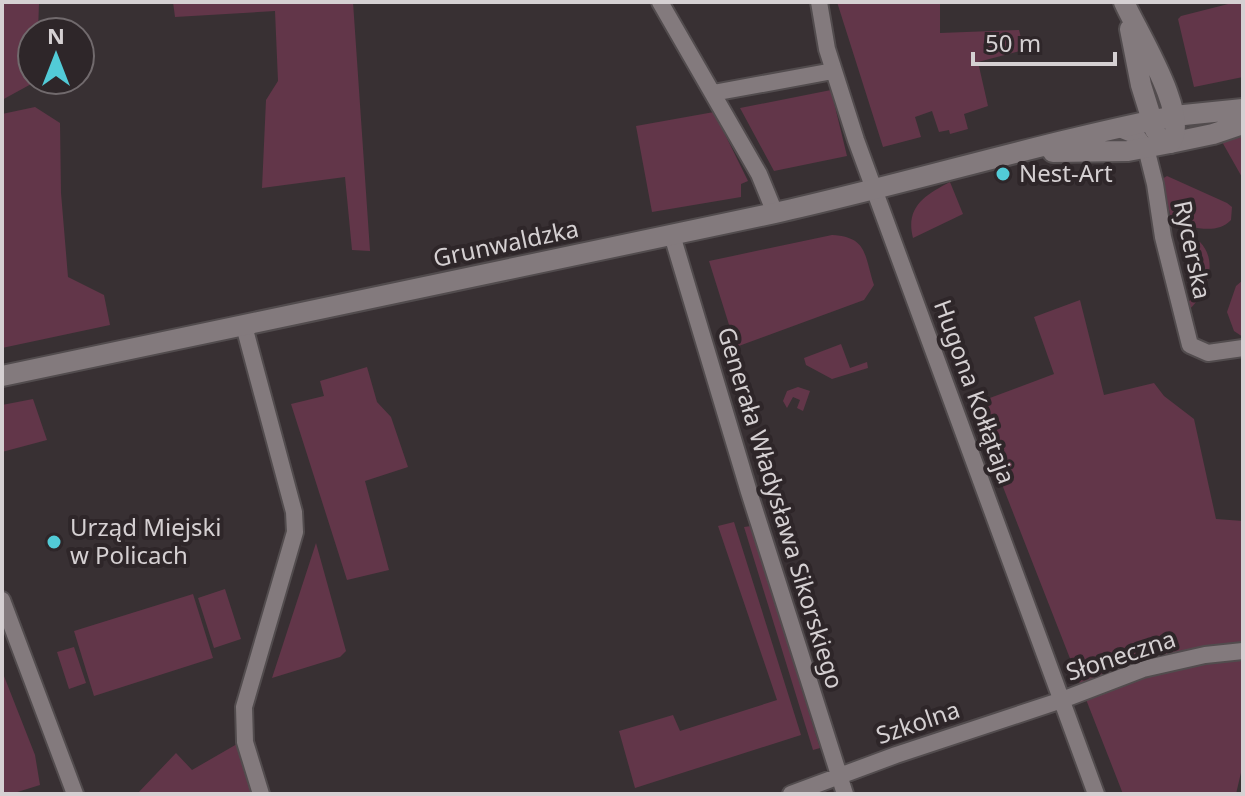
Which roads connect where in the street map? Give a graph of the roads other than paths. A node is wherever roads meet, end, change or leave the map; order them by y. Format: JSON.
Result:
{"nodes":[{"id":1,"x":660,"y":2,"type":"edge"},
{"id":2,"x":819,"y":2,"type":"edge"},
{"id":3,"x":1130,"y":3,"type":"edge"},
{"id":4,"x":833,"y":71,"type":"junction"},
{"id":5,"x":713,"y":93,"type":"junction"},
{"id":6,"x":1243,"y":109,"type":"edge"},
{"id":7,"x":1174,"y":116,"type":"junction"},
{"id":8,"x":1151,"y":120,"type":"junction"},
{"id":9,"x":1243,"y":124,"type":"edge"},
{"id":10,"x":1116,"y":128,"type":"junction"},
{"id":11,"x":1170,"y":143,"type":"junction"},
{"id":12,"x":1146,"y":148,"type":"junction"},
{"id":13,"x":1018,"y":153,"type":"junction"},
{"id":14,"x":875,"y":189,"type":"junction"},
{"id":15,"x":775,"y":213,"type":"junction"},
{"id":16,"x":672,"y":235,"type":"junction"},
{"id":17,"x":244,"y":326,"type":"junction"},
{"id":18,"x":1243,"y":348,"type":"edge"},
{"id":19,"x":2,"y":376,"type":"edge"},
{"id":20,"x":2,"y":600,"type":"edge"},
{"id":21,"x":1243,"y":651,"type":"edge"},
{"id":22,"x":1062,"y":700,"type":"junction"},
{"id":23,"x":840,"y":776,"type":"junction"},
{"id":24,"x":75,"y":794,"type":"edge"},
{"id":25,"x":261,"y":794,"type":"edge"},
{"id":26,"x":791,"y":794,"type":"edge"},
{"id":27,"x":845,"y":794,"type":"edge"},
{"id":28,"x":1096,"y":794,"type":"edge"}],
"edges":[{"from":1,"to":5,"type":"street"},
{"from":2,"to":4,"type":"street","name":"Hugona Kołłątaja"},
{"from":3,"to":7,"type":"main road"},
{"from":3,"to":8,"type":"main road"},
{"from":4,"to":5,"type":"street"},
{"from":4,"to":14,"type":"street","name":"Hugona Kołłątaja"},
{"from":5,"to":15,"type":"street"},
{"from":6,"to":7,"type":"main road","name":"Grunwaldzka"},
{"from":7,"to":8,"type":"main road","name":"Grunwaldzka"},
{"from":7,"to":11,"type":"main road"},
{"from":8,"to":10,"type":"main road","name":"Grunwaldzka"},
{"from":8,"to":11,"type":"main road"},
{"from":9,"to":11,"type":"main road","name":"Grunwaldzka"},
{"from":10,"to":12,"type":"street"},
{"from":10,"to":13,"type":"main road","name":"Grunwaldzka"},
{"from":11,"to":12,"type":"main road","name":"Grunwaldzka"},
{"from":12,"to":13,"type":"main road","name":"Grunwaldzka"},
{"from":12,"to":18,"type":"street","name":"Rycerska"},
{"from":13,"to":14,"type":"main road","name":"Grunwaldzka"},
{"from":14,"to":15,"type":"main road","name":"Grunwaldzka"},
{"from":14,"to":22,"type":"street","name":"Hugona Kołłątaja"},
{"from":15,"to":16,"type":"main road","name":"Grunwaldzka"},
{"from":16,"to":17,"type":"main road","name":"Grunwaldzka"},
{"from":16,"to":23,"type":"street","name":"Generała Władysława Sikorskiego"},
{"from":17,"to":19,"type":"main road","name":"Grunwaldzka"},
{"from":17,"to":25,"type":"street"},
{"from":20,"to":24,"type":"street"},
{"from":21,"to":22,"type":"street","name":"Słoneczna"},
{"from":22,"to":23,"type":"street","name":"Szkolna"},
{"from":22,"to":28,"type":"street","name":"Hugona Kołłątaja"},
{"from":23,"to":26,"type":"street","name":"Szkolna"},
{"from":23,"to":27,"type":"street","name":"Generała Władysława Sikorskiego"}]}
